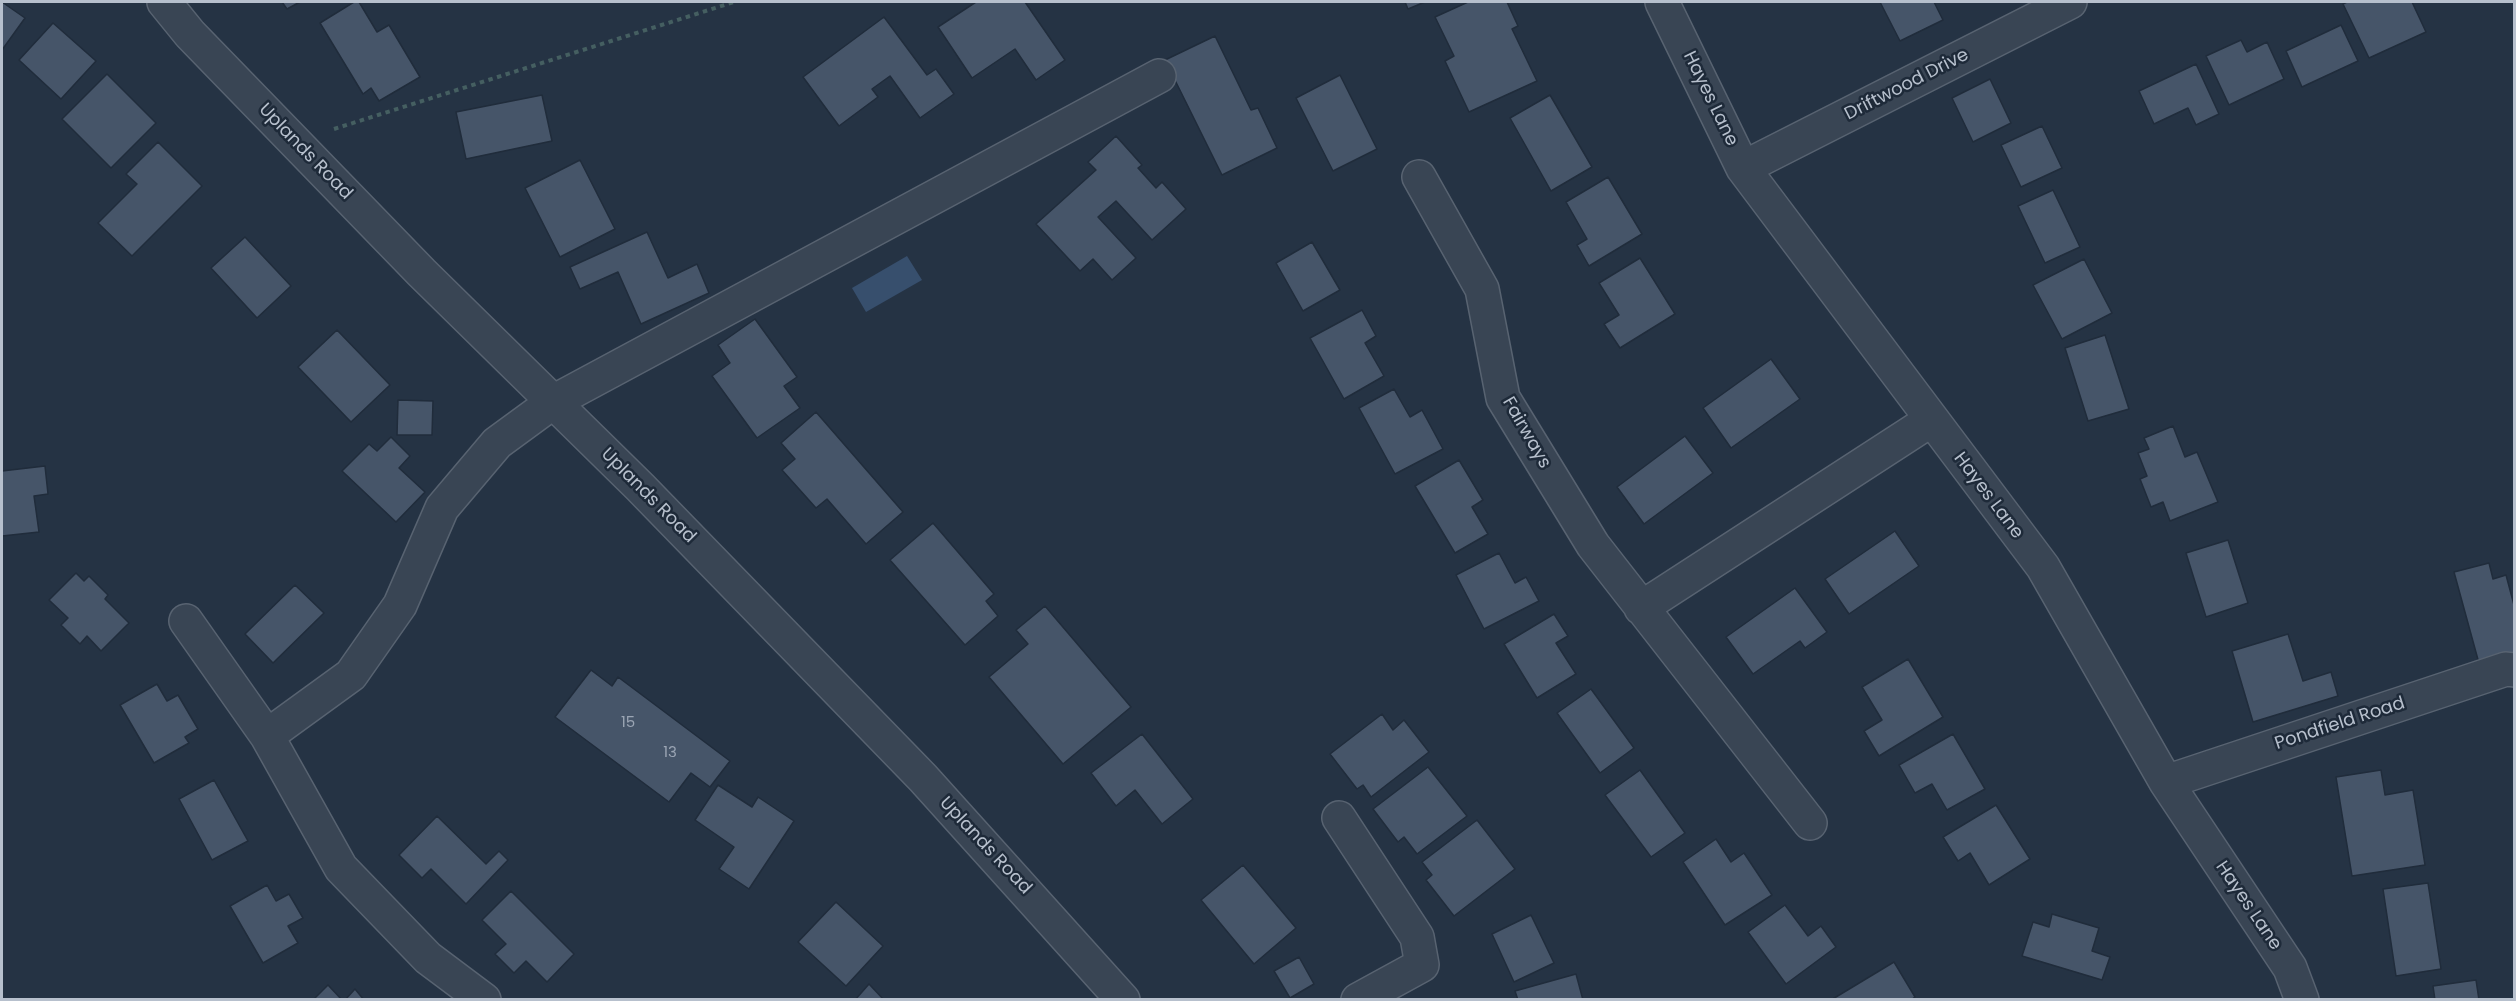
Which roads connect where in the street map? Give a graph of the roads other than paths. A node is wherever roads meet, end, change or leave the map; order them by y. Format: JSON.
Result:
{"nodes":[{"id":1,"x":164,"y":2,"type":"edge"},
{"id":2,"x":1662,"y":2,"type":"edge"},
{"id":3,"x":2070,"y":2,"type":"edge"},
{"id":4,"x":1159,"y":76,"type":"dead end"},
{"id":5,"x":1743,"y":168,"type":"junction"},
{"id":6,"x":1419,"y":177,"type":"dead end"},
{"id":7,"x":553,"y":402,"type":"junction"},
{"id":8,"x":1931,"y":420,"type":"junction"},
{"id":9,"x":1641,"y":608,"type":"junction"},
{"id":10,"x":186,"y":621,"type":"dead end"},
{"id":11,"x":2514,"y":670,"type":"edge"},
{"id":12,"x":267,"y":736,"type":"junction"},
{"id":13,"x":2166,"y":782,"type":"junction"},
{"id":14,"x":1340,"y":818,"type":"dead end"},
{"id":15,"x":1810,"y":823,"type":"dead end"},
{"id":16,"x":484,"y":999,"type":"edge"},
{"id":17,"x":1123,"y":999,"type":"edge"},
{"id":18,"x":1358,"y":999,"type":"edge"},
{"id":19,"x":2302,"y":999,"type":"edge"}],
"edges":[{"from":1,"to":7,"type":"street","name":"Uplands Road"},
{"from":2,"to":5,"type":"street","name":"Hayes Lane"},
{"from":3,"to":5,"type":"street","name":"Driftwood Drive"},
{"from":4,"to":7,"type":"street"},
{"from":5,"to":8,"type":"street","name":"Hayes Lane"},
{"from":6,"to":9,"type":"street","name":"Fairways"},
{"from":7,"to":12,"type":"street"},
{"from":7,"to":17,"type":"street","name":"Uplands Road"},
{"from":8,"to":9,"type":"street"},
{"from":8,"to":13,"type":"street","name":"Hayes Lane"},
{"from":9,"to":15,"type":"street","name":"Fairways"},
{"from":10,"to":12,"type":"street"},
{"from":11,"to":13,"type":"street","name":"Pondfield Road"},
{"from":12,"to":16,"type":"street"},
{"from":13,"to":19,"type":"street","name":"Hayes Lane"},
{"from":14,"to":18,"type":"street"}]}
